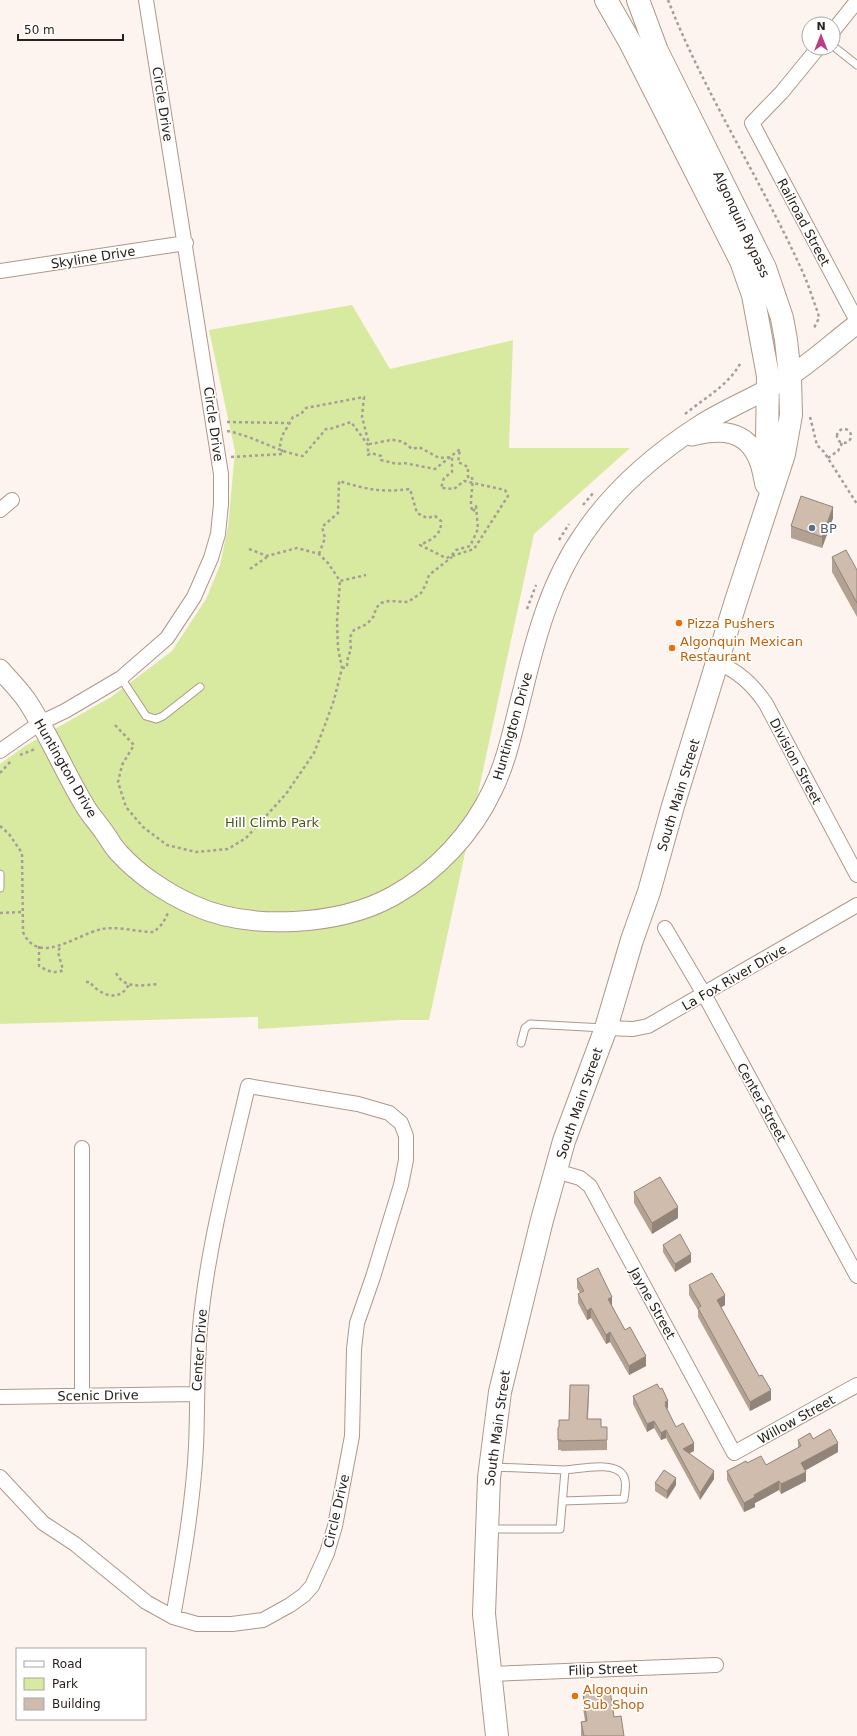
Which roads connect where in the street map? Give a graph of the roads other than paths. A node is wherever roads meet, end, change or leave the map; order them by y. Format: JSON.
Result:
{"nodes":[{"id":1,"x":146,"y":0,"type":"edge"},
{"id":2,"x":606,"y":0,"type":"edge"},
{"id":3,"x":638,"y":0,"type":"edge"},
{"id":4,"x":857,"y":1,"type":"edge"},
{"id":5,"x":841,"y":21,"type":"edge"},
{"id":6,"x":841,"y":52,"type":"edge"},
{"id":7,"x":811,"y":56,"type":"edge"},
{"id":8,"x":857,"y":65,"type":"edge"},
{"id":9,"x":186,"y":243,"type":"junction"},
{"id":10,"x":0,"y":271,"type":"edge"},
{"id":11,"x":857,"y":321,"type":"edge"},
{"id":12,"x":857,"y":324,"type":"edge"},
{"id":13,"x":790,"y":377,"type":"junction"},
{"id":14,"x":768,"y":390,"type":"junction"},
{"id":15,"x":681,"y":439,"type":"junction"},
{"id":16,"x":771,"y":494,"type":"junction"},
{"id":17,"x":12,"y":500,"type":"dead end"},
{"id":18,"x":0,"y":510,"type":"edge"},
{"id":19,"x":718,"y":663,"type":"junction"},
{"id":20,"x":0,"y":669,"type":"edge"},
{"id":21,"x":121,"y":678,"type":"junction"},
{"id":22,"x":200,"y":687,"type":"dead end"},
{"id":23,"x":40,"y":723,"type":"junction"},
{"id":24,"x":0,"y":751,"type":"edge"},
{"id":25,"x":0,"y":874,"type":"edge"},
{"id":26,"x":857,"y":875,"type":"edge"},
{"id":27,"x":0,"y":888,"type":"edge"},
{"id":28,"x":857,"y":905,"type":"edge"},
{"id":29,"x":666,"y":928,"type":"dead end"},
{"id":30,"x":704,"y":994,"type":"junction"},
{"id":31,"x":606,"y":1028,"type":"junction"},
{"id":32,"x":521,"y":1043,"type":"dead end"},
{"id":33,"x":248,"y":1086,"type":"joint"},
{"id":34,"x":82,"y":1148,"type":"dead end"},
{"id":35,"x":556,"y":1171,"type":"junction"},
{"id":36,"x":857,"y":1276,"type":"edge"},
{"id":37,"x":857,"y":1385,"type":"edge"},
{"id":38,"x":196,"y":1394,"type":"junction"},
{"id":39,"x":82,"y":1395,"type":"junction"},
{"id":40,"x":0,"y":1397,"type":"edge"},
{"id":41,"x":734,"y":1453,"type":"joint"},
{"id":42,"x":490,"y":1467,"type":"junction"},
{"id":43,"x":565,"y":1470,"type":"junction"},
{"id":44,"x":0,"y":1477,"type":"edge"},
{"id":45,"x":562,"y":1501,"type":"junction"},
{"id":46,"x":487,"y":1529,"type":"junction"},
{"id":47,"x":173,"y":1618,"type":"junction"},
{"id":48,"x":716,"y":1665,"type":"dead end"},
{"id":49,"x":490,"y":1674,"type":"junction"},
{"id":50,"x":497,"y":1736,"type":"edge"}],
"edges":[{"from":1,"to":9,"type":"street","name":"Circle Drive"},
{"from":2,"to":14,"type":"main road","name":"Algonquin Bypass"},
{"from":3,"to":13,"type":"main road","name":"Algonquin Bypass"},
{"from":4,"to":5,"type":"street"},
{"from":6,"to":8,"type":"lane"},
{"from":7,"to":11,"type":"street","name":"Railroad Street"},
{"from":9,"to":10,"type":"street","name":"Skyline Drive"},
{"from":9,"to":21,"type":"street","name":"Circle Drive"},
{"from":12,"to":13,"type":"street"},
{"from":13,"to":14,"type":"street"},
{"from":13,"to":16,"type":"main road","name":"Algonquin Bypass"},
{"from":14,"to":15,"type":"street","name":"Huntington Drive"},
{"from":14,"to":16,"type":"main road","name":"Algonquin Bypass"},
{"from":15,"to":16,"type":"street"},
{"from":15,"to":23,"type":"street","name":"Huntington Drive"},
{"from":16,"to":19,"type":"main road","name":"South Main Street"},
{"from":17,"to":18,"type":"street"},
{"from":19,"to":26,"type":"street","name":"Division Street"},
{"from":19,"to":31,"type":"main road","name":"South Main Street"},
{"from":20,"to":23,"type":"street","name":"Huntington Drive"},
{"from":21,"to":22,"type":"lane"},
{"from":21,"to":23,"type":"street","name":"Circle Drive"},
{"from":23,"to":24,"type":"street","name":"Circle Drive"},
{"from":25,"to":27,"type":"lane"},
{"from":28,"to":30,"type":"street","name":"La Fox River Drive"},
{"from":29,"to":30,"type":"street","name":"Center Street"},
{"from":30,"to":31,"type":"street","name":"La Fox River Drive"},
{"from":30,"to":36,"type":"street","name":"Center Street"},
{"from":31,"to":32,"type":"lane"},
{"from":31,"to":35,"type":"main road","name":"South Main Street"},
{"from":33,"to":38,"type":"street","name":"Center Drive"},
{"from":33,"to":47,"type":"street","name":"Circle Drive"},
{"from":34,"to":39,"type":"street"},
{"from":35,"to":41,"type":"street","name":"Jayne Street"},
{"from":35,"to":42,"type":"main road","name":"South Main Street"},
{"from":37,"to":41,"type":"street","name":"Willow Street"},
{"from":38,"to":39,"type":"street","name":"Scenic Drive"},
{"from":38,"to":47,"type":"street","name":"Center Drive"},
{"from":39,"to":40,"type":"street","name":"Scenic Drive"},
{"from":42,"to":43,"type":"lane"},
{"from":42,"to":46,"type":"main road","name":"South Main Street"},
{"from":43,"to":45,"type":"lane"},
{"from":43,"to":45,"type":"lane"},
{"from":44,"to":47,"type":"street","name":"Circle Drive"},
{"from":45,"to":46,"type":"lane"},
{"from":46,"to":49,"type":"main road","name":"South Main Street"},
{"from":48,"to":49,"type":"street","name":"Filip Street"},
{"from":49,"to":50,"type":"main road","name":"South Main Street"}]}
